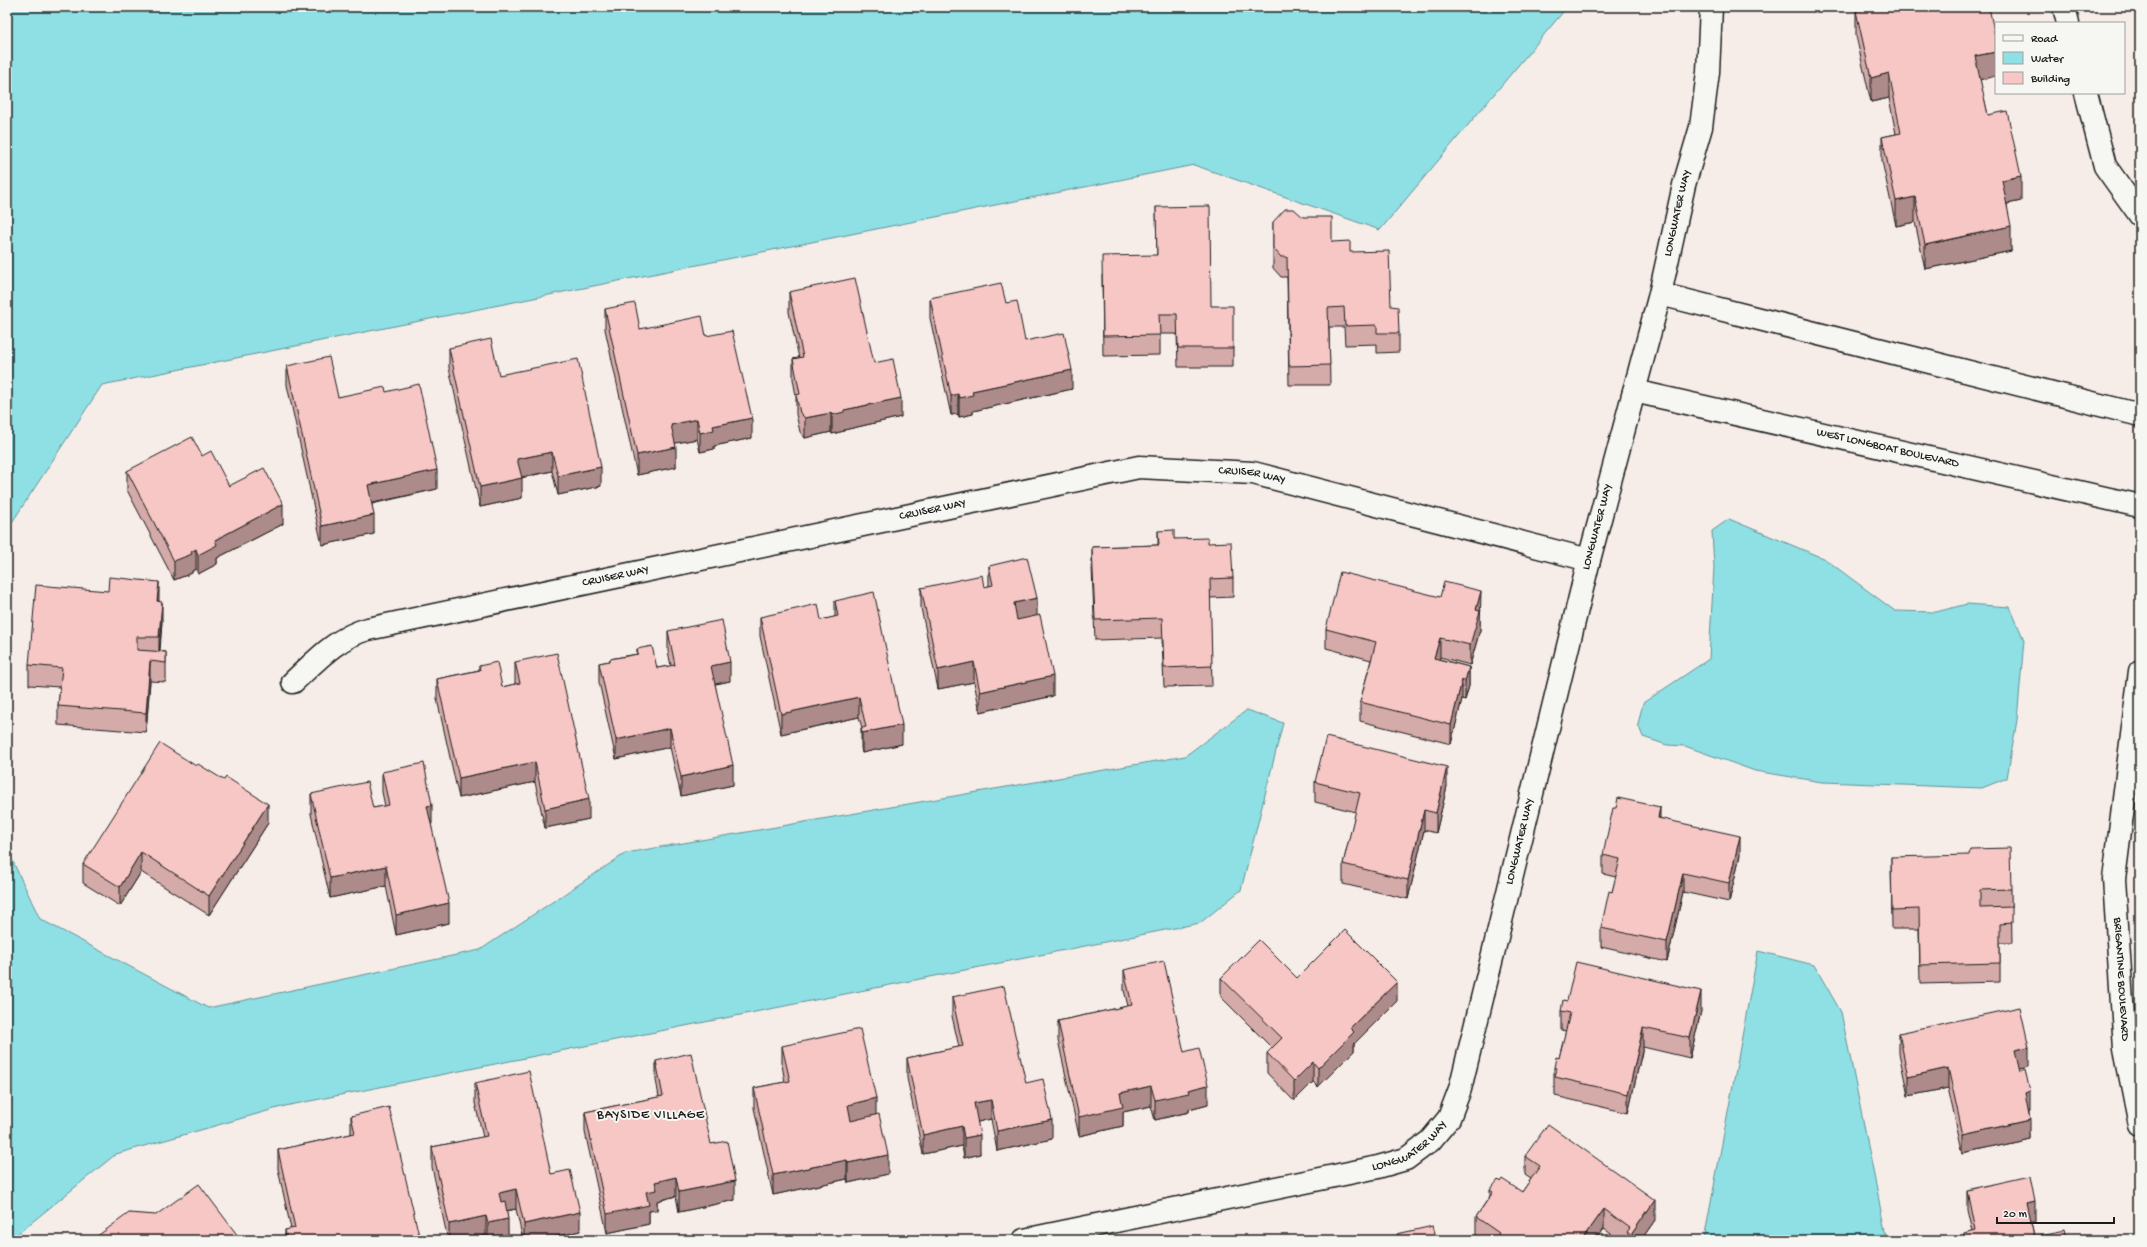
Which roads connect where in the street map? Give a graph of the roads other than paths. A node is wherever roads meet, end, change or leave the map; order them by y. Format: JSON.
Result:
{"nodes":[{"id":1,"x":1711,"y":7,"type":"edge"},
{"id":2,"x":2064,"y":7,"type":"edge"},
{"id":3,"x":2068,"y":22,"type":"edge"},
{"id":4,"x":2086,"y":94,"type":"edge"},
{"id":5,"x":2140,"y":215,"type":"edge"},
{"id":6,"x":1660,"y":294,"type":"junction"},
{"id":7,"x":1634,"y":391,"type":"junction"},
{"id":8,"x":2140,"y":415,"type":"edge"},
{"id":9,"x":2140,"y":506,"type":"edge"},
{"id":10,"x":1589,"y":560,"type":"junction"},
{"id":11,"x":2140,"y":671,"type":"edge"},
{"id":12,"x":293,"y":682,"type":"dead end"},
{"id":13,"x":2140,"y":1125,"type":"edge"},
{"id":14,"x":1024,"y":1240,"type":"edge"}],
"edges":[{"from":1,"to":6,"type":"street","name":"LONGWATER WAY"},
{"from":2,"to":3,"type":"street"},
{"from":4,"to":5,"type":"street"},
{"from":6,"to":7,"type":"street","name":"LONGWATER WAY"},
{"from":6,"to":8,"type":"street"},
{"from":7,"to":9,"type":"street","name":"WEST LONGBOAT BOULEVARD"},
{"from":7,"to":10,"type":"street","name":"LONGWATER WAY"},
{"from":10,"to":12,"type":"street","name":"CRUISER WAY"},
{"from":10,"to":14,"type":"street","name":"LONGWATER WAY"},
{"from":11,"to":13,"type":"street","name":"BRIGANTINE BOULEVARD"}]}
